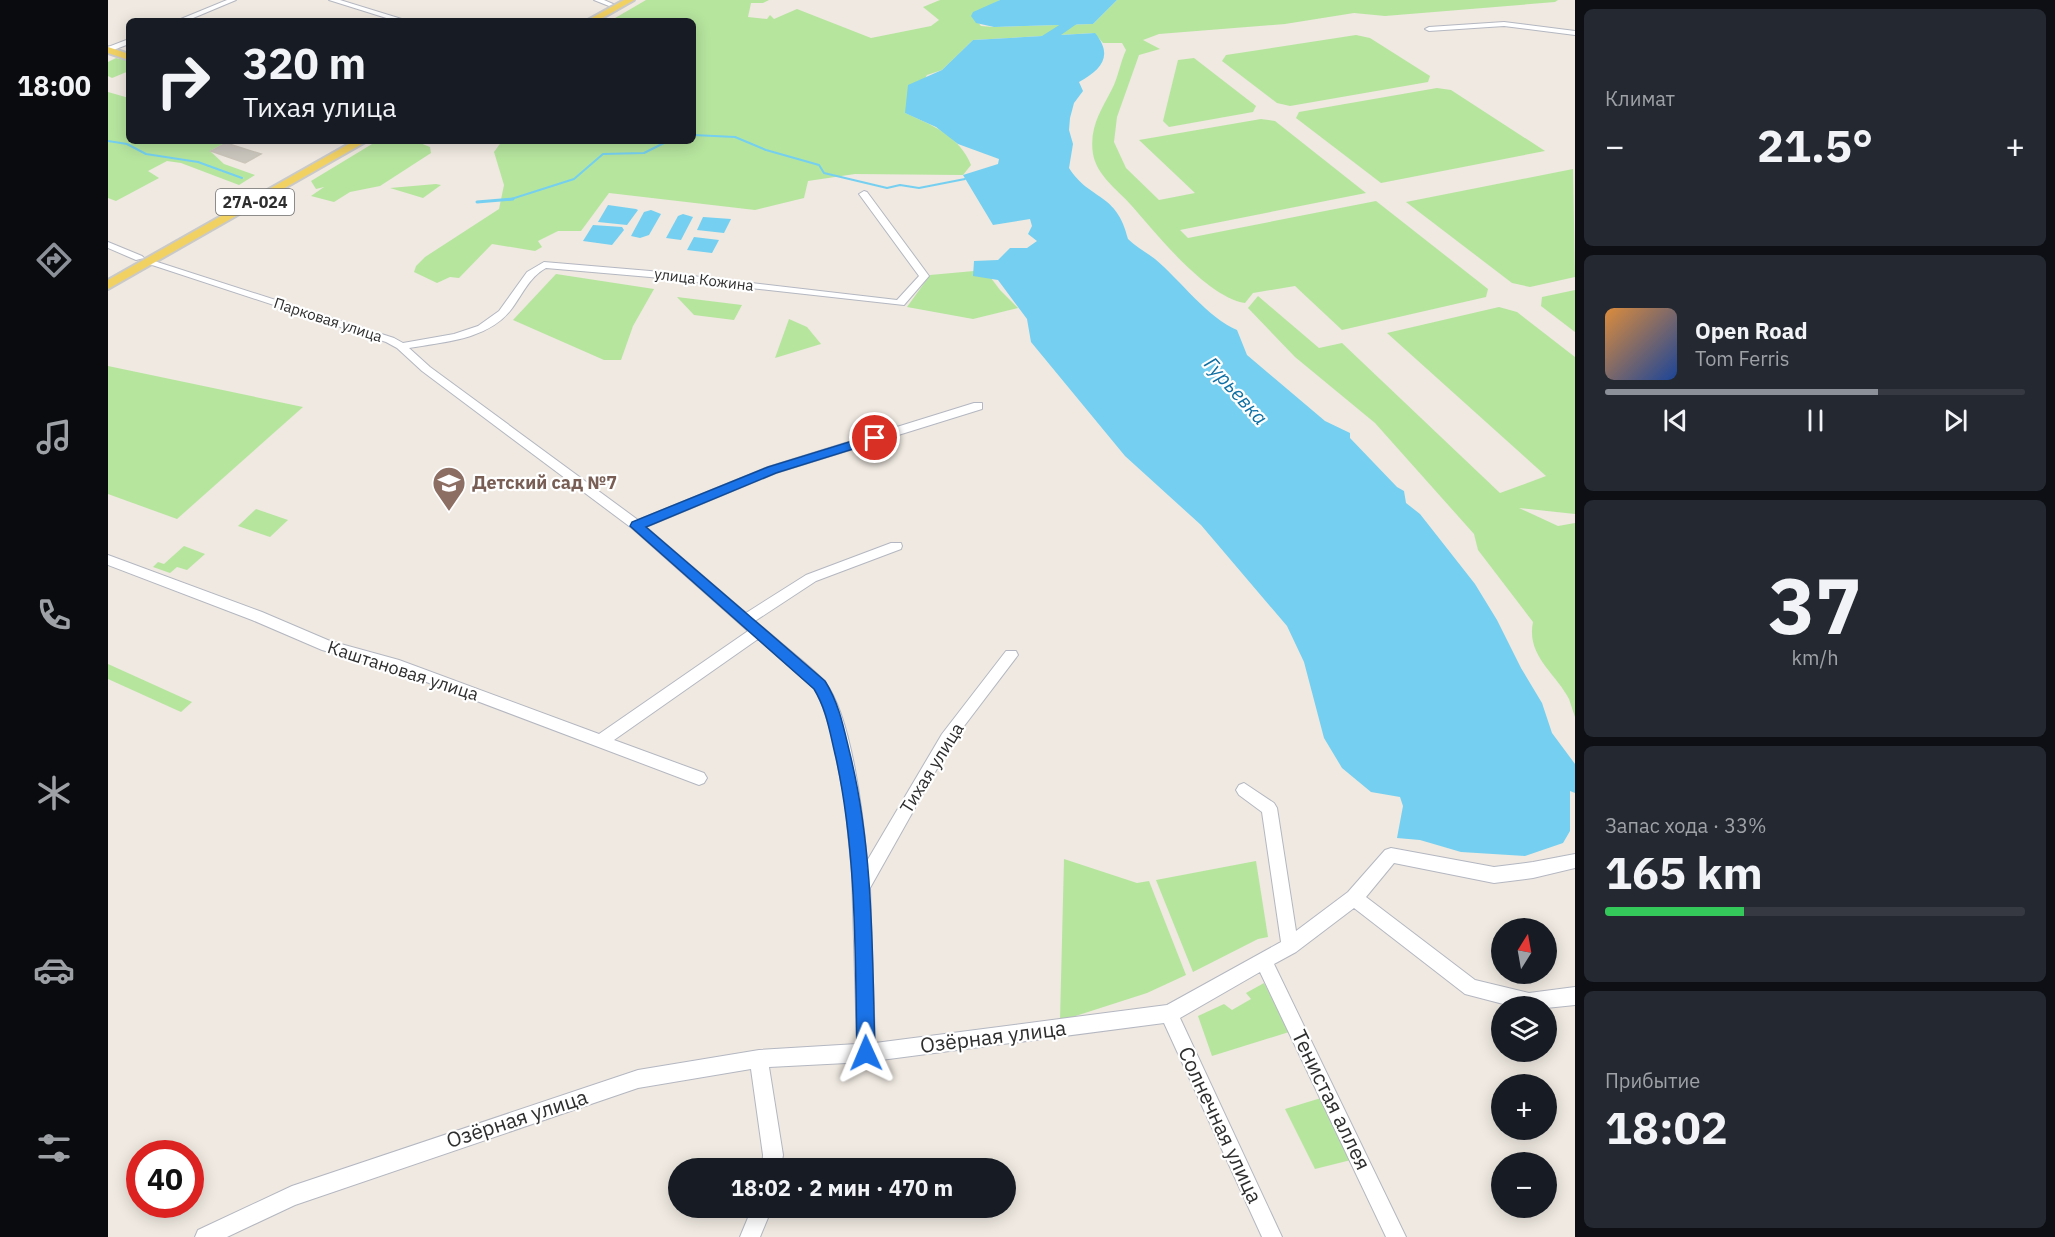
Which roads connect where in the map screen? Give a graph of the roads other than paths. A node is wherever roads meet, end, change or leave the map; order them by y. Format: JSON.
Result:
{"nodes":[{"id":1,"x":233,"y":0,"type":"edge"},
{"id":2,"x":332,"y":0,"type":"edge"},
{"id":3,"x":597,"y":0,"type":"edge"},
{"id":4,"x":630,"y":0,"type":"edge"},
{"id":5,"x":612,"y":2,"type":"edge"},
{"id":6,"x":188,"y":18,"type":"edge"},
{"id":7,"x":394,"y":18,"type":"edge"},
{"id":8,"x":583,"y":18,"type":"edge"},
{"id":9,"x":596,"y":18,"type":"edge"},
{"id":10,"x":1429,"y":29,"type":"dead end"},
{"id":11,"x":1575,"y":33,"type":"edge"},
{"id":12,"x":126,"y":42,"type":"edge"},
{"id":13,"x":108,"y":50,"type":"edge"},
{"id":14,"x":126,"y":56,"type":"edge"},
{"id":15,"x":342,"y":144,"type":"edge"},
{"id":16,"x":356,"y":144,"type":"edge"},
{"id":17,"x":864,"y":194,"type":"dead end"},
{"id":18,"x":108,"y":245,"type":"edge"},
{"id":19,"x":143,"y":260,"type":"junction"},
{"id":20,"x":108,"y":275,"type":"edge"},
{"id":21,"x":108,"y":285,"type":"edge"},
{"id":22,"x":401,"y":346,"type":"junction"},
{"id":23,"x":978,"y":406,"type":"dead end"},
{"id":24,"x":637,"y":526,"type":"junction"},
{"id":25,"x":896,"y":546,"type":"dead end"},
{"id":26,"x":108,"y":560,"type":"edge"},
{"id":27,"x":745,"y":621,"type":"junction"},
{"id":28,"x":757,"y":632,"type":"junction"},
{"id":29,"x":1011,"y":655,"type":"dead end"},
{"id":30,"x":601,"y":741,"type":"junction"},
{"id":31,"x":699,"y":778,"type":"dead end"},
{"id":32,"x":1244,"y":790,"type":"dead end"},
{"id":33,"x":1575,"y":861,"type":"edge"},
{"id":34,"x":862,"y":886,"type":"junction"},
{"id":35,"x":1354,"y":898,"type":"junction"},
{"id":36,"x":1290,"y":946,"type":"junction"},
{"id":37,"x":1265,"y":963,"type":"junction"},
{"id":38,"x":1575,"y":996,"type":"edge"},
{"id":39,"x":1168,"y":1014,"type":"junction"},
{"id":40,"x":866,"y":1053,"type":"junction"},
{"id":41,"x":759,"y":1059,"type":"junction"},
{"id":42,"x":773,"y":1158,"type":"edge"},
{"id":43,"x":758,"y":1218,"type":"edge"},
{"id":44,"x":205,"y":1237,"type":"edge"},
{"id":45,"x":750,"y":1237,"type":"edge"},
{"id":46,"x":1272,"y":1237,"type":"edge"},
{"id":47,"x":1396,"y":1237,"type":"edge"}],
"edges":[{"from":1,"to":6,"type":"street"},
{"from":2,"to":7,"type":"street"},
{"from":3,"to":5,"type":"street"},
{"from":4,"to":9,"type":"main road"},
{"from":5,"to":8,"type":"main road"},
{"from":10,"to":11,"type":"street"},
{"from":12,"to":13,"type":"street"},
{"from":13,"to":14,"type":"main road"},
{"from":15,"to":19,"type":"main road","number":"27А-024"},
{"from":16,"to":19,"type":"main road","number":"27А-024"},
{"from":17,"to":22,"type":"street","name":"улица Кожина"},
{"from":18,"to":19,"type":"street","name":"Парковая улица"},
{"from":19,"to":20,"type":"main road","number":"27А-024"},
{"from":19,"to":21,"type":"main road","number":"27А-024"},
{"from":19,"to":22,"type":"street","name":"Парковая улица"},
{"from":22,"to":24,"type":"street","name":"Парковая улица"},
{"from":23,"to":24,"type":"street"},
{"from":24,"to":27,"type":"street","name":"Парковая улица"},
{"from":25,"to":27,"type":"street"},
{"from":26,"to":30,"type":"street","name":"Каштановая улица"},
{"from":27,"to":28,"type":"street","name":"Парковая улица"},
{"from":28,"to":30,"type":"street"},
{"from":28,"to":34,"type":"street","name":"Парковая улица"},
{"from":29,"to":34,"type":"street","name":"Тихая улица"},
{"from":30,"to":31,"type":"street","name":"Каштановая улица"},
{"from":32,"to":36,"type":"street"},
{"from":33,"to":35,"type":"street","name":"Озёрная улица"},
{"from":34,"to":40,"type":"street","name":"Парковая улица"},
{"from":35,"to":36,"type":"street","name":"Озёрная улица"},
{"from":35,"to":38,"type":"street"},
{"from":36,"to":37,"type":"street","name":"Озёрная улица"},
{"from":37,"to":39,"type":"street","name":"Озёрная улица"},
{"from":37,"to":47,"type":"street","name":"Тенистая аллея"},
{"from":39,"to":40,"type":"street","name":"Озёрная улица"},
{"from":39,"to":46,"type":"street","name":"Солнечная улица"},
{"from":40,"to":41,"type":"street","name":"Озёрная улица"},
{"from":41,"to":42,"type":"street"},
{"from":41,"to":44,"type":"street","name":"Озёрная улица"},
{"from":43,"to":45,"type":"street"}]}
